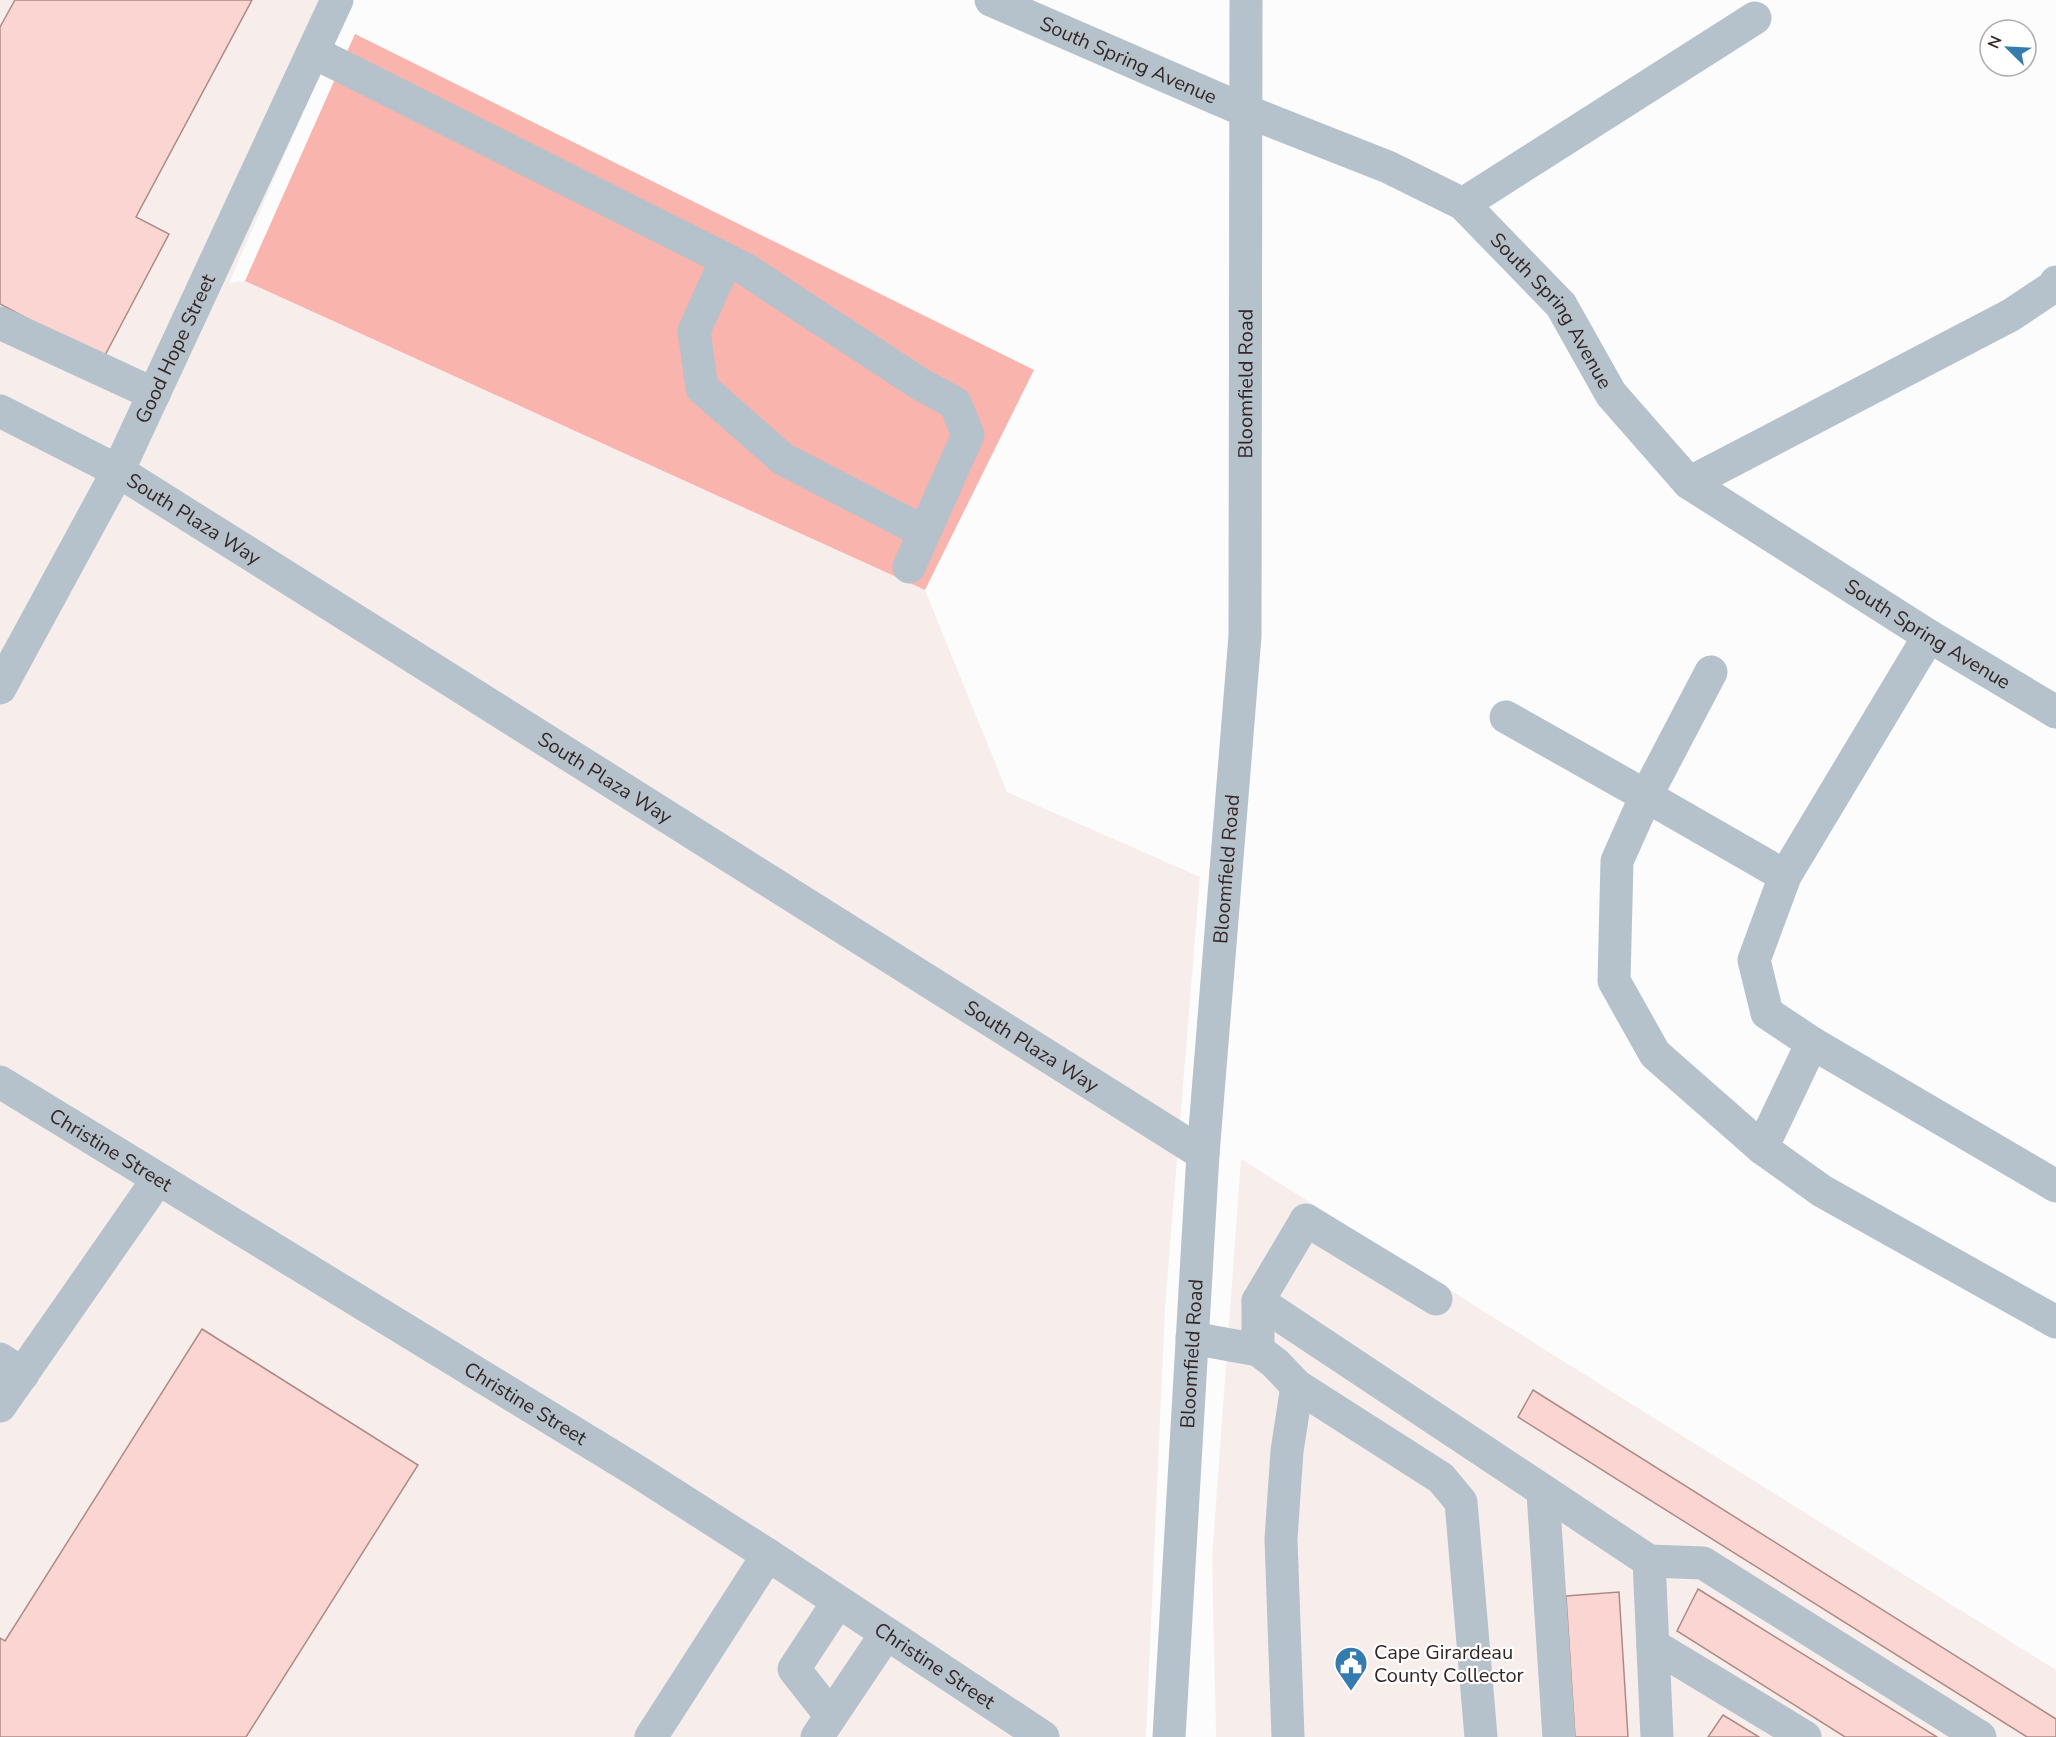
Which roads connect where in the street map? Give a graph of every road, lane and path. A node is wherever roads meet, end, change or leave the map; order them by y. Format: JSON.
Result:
{"nodes":[{"id":1,"x":337,"y":0,"type":"edge"},
{"id":2,"x":991,"y":0,"type":"edge"},
{"id":3,"x":1246,"y":0,"type":"edge"},
{"id":4,"x":1755,"y":18,"type":"dead end"},
{"id":5,"x":313,"y":52,"type":"junction"},
{"id":6,"x":1246,"y":111,"type":"junction"},
{"id":7,"x":1462,"y":204,"type":"junction"},
{"id":8,"x":726,"y":260,"type":"junction"},
{"id":9,"x":2056,"y":282,"type":"edge"},
{"id":10,"x":0,"y":323,"type":"edge"},
{"id":11,"x":154,"y":394,"type":"junction"},
{"id":12,"x":0,"y":411,"type":"edge"},
{"id":13,"x":118,"y":471,"type":"junction"},
{"id":14,"x":1689,"y":483,"type":"junction"},
{"id":15,"x":924,"y":532,"type":"junction"},
{"id":16,"x":909,"y":567,"type":"dead end"},
{"id":17,"x":1929,"y":636,"type":"junction"},
{"id":18,"x":1711,"y":672,"type":"dead end"},
{"id":19,"x":0,"y":688,"type":"edge"},
{"id":20,"x":2056,"y":712,"type":"edge"},
{"id":21,"x":1506,"y":717,"type":"dead end"},
{"id":22,"x":1646,"y":796,"type":"junction"},
{"id":23,"x":1785,"y":876,"type":"junction"},
{"id":24,"x":1812,"y":1043,"type":"junction"},
{"id":25,"x":0,"y":1082,"type":"edge"},
{"id":26,"x":1762,"y":1148,"type":"junction"},
{"id":27,"x":1203,"y":1154,"type":"junction"},
{"id":28,"x":158,"y":1179,"type":"junction"},
{"id":29,"x":2056,"y":1186,"type":"edge"},
{"id":30,"x":1436,"y":1299,"type":"dead end"},
{"id":31,"x":1257,"y":1301,"type":"junction"},
{"id":32,"x":2056,"y":1322,"type":"edge"},
{"id":33,"x":1192,"y":1338,"type":"junction"},
{"id":34,"x":1258,"y":1350,"type":"junction"},
{"id":35,"x":11,"y":1366,"type":"edge"},
{"id":36,"x":1297,"y":1386,"type":"junction"},
{"id":37,"x":0,"y":1406,"type":"edge"},
{"id":38,"x":1543,"y":1493,"type":"junction"},
{"id":39,"x":768,"y":1555,"type":"junction"},
{"id":40,"x":1649,"y":1561,"type":"junction"},
{"id":41,"x":838,"y":1602,"type":"junction"},
{"id":42,"x":886,"y":1634,"type":"junction"},
{"id":43,"x":1653,"y":1645,"type":"junction"},
{"id":44,"x":824,"y":1726,"type":"edge"},
{"id":45,"x":651,"y":1737,"type":"edge"},
{"id":46,"x":1043,"y":1737,"type":"edge"},
{"id":47,"x":1169,"y":1737,"type":"edge"},
{"id":48,"x":1288,"y":1737,"type":"edge"},
{"id":49,"x":1481,"y":1737,"type":"edge"},
{"id":50,"x":1559,"y":1737,"type":"edge"},
{"id":51,"x":1658,"y":1737,"type":"edge"},
{"id":52,"x":1804,"y":1737,"type":"edge"},
{"id":53,"x":1980,"y":1737,"type":"edge"}],
"edges":[{"from":1,"to":5,"type":"street","name":"Good Hope Street"},
{"from":2,"to":6,"type":"street","name":"South Spring Avenue"},
{"from":3,"to":6,"type":"street","name":"Bloomfield Road"},
{"from":4,"to":7,"type":"street"},
{"from":5,"to":8,"type":"street"},
{"from":5,"to":11,"type":"street","name":"Good Hope Street"},
{"from":6,"to":7,"type":"street","name":"South Spring Avenue"},
{"from":6,"to":27,"type":"street","name":"Bloomfield Road"},
{"from":7,"to":14,"type":"street","name":"South Spring Avenue"},
{"from":8,"to":15,"type":"street"},
{"from":8,"to":15,"type":"street"},
{"from":9,"to":14,"type":"street"},
{"from":10,"to":11,"type":"street"},
{"from":11,"to":13,"type":"street","name":"Good Hope Street"},
{"from":12,"to":13,"type":"street","name":"South Plaza Way"},
{"from":13,"to":19,"type":"street","name":"Good Hope Street"},
{"from":13,"to":27,"type":"street","name":"South Plaza Way"},
{"from":14,"to":17,"type":"street","name":"South Spring Avenue"},
{"from":15,"to":16,"type":"street"},
{"from":17,"to":20,"type":"street","name":"South Spring Avenue"},
{"from":17,"to":23,"type":"street"},
{"from":18,"to":22,"type":"street"},
{"from":21,"to":22,"type":"street"},
{"from":22,"to":23,"type":"street"},
{"from":22,"to":26,"type":"street"},
{"from":23,"to":24,"type":"street"},
{"from":24,"to":26,"type":"street"},
{"from":24,"to":29,"type":"street"},
{"from":25,"to":28,"type":"street","name":"Christine Street"},
{"from":26,"to":32,"type":"street"},
{"from":27,"to":33,"type":"street","name":"Bloomfield Road"},
{"from":28,"to":35,"type":"street"},
{"from":28,"to":39,"type":"street","name":"Christine Street"},
{"from":30,"to":31,"type":"street"},
{"from":31,"to":34,"type":"street"},
{"from":31,"to":38,"type":"street"},
{"from":33,"to":34,"type":"street"},
{"from":33,"to":47,"type":"street","name":"Bloomfield Road"},
{"from":34,"to":36,"type":"street"},
{"from":35,"to":37,"type":"street"},
{"from":36,"to":48,"type":"street"},
{"from":36,"to":49,"type":"street"},
{"from":38,"to":40,"type":"street"},
{"from":38,"to":50,"type":"street"},
{"from":39,"to":41,"type":"street","name":"Christine Street"},
{"from":39,"to":45,"type":"street"},
{"from":40,"to":43,"type":"street"},
{"from":40,"to":53,"type":"street"},
{"from":41,"to":42,"type":"street","name":"Christine Street"},
{"from":41,"to":44,"type":"street"},
{"from":42,"to":44,"type":"street"},
{"from":42,"to":46,"type":"street","name":"Christine Street"},
{"from":43,"to":51,"type":"street"},
{"from":43,"to":52,"type":"street"}]}
